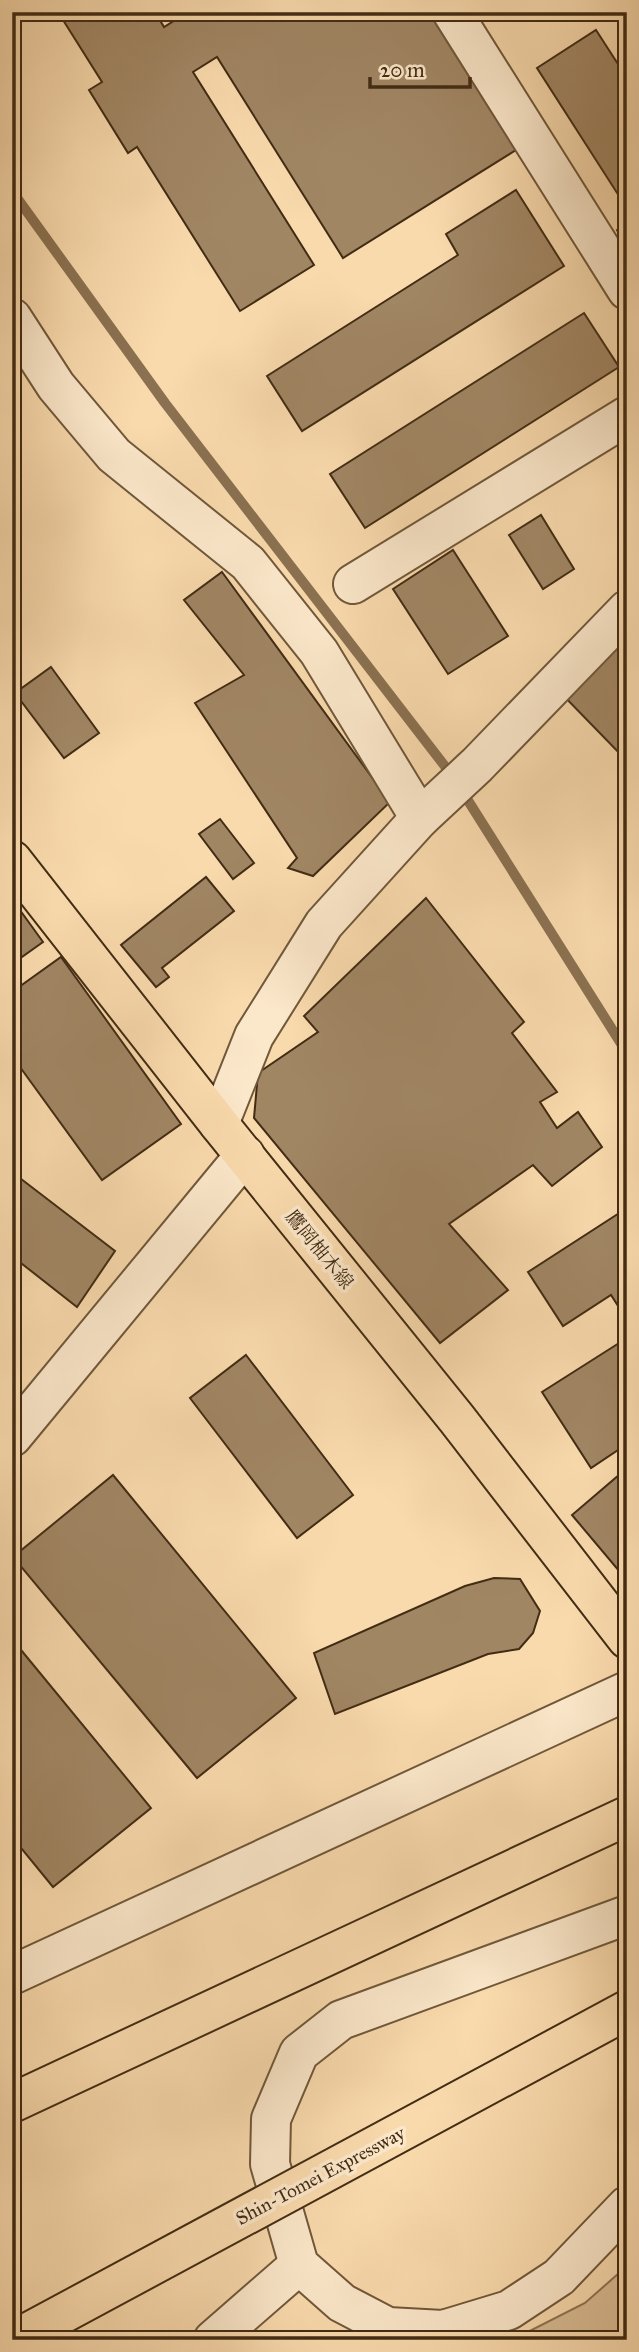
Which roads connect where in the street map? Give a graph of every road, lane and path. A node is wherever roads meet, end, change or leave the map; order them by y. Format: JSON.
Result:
{"nodes":[{"id":1,"x":452,"y":12,"type":"edge"},
{"id":2,"x":627,"y":290,"type":"edge"},
{"id":3,"x":12,"y":318,"type":"edge"},
{"id":4,"x":627,"y":416,"type":"edge"},
{"id":5,"x":353,"y":584,"type":"dead end"},
{"id":6,"x":627,"y":610,"type":"edge"},
{"id":7,"x":429,"y":809,"type":"junction"},
{"id":8,"x":12,"y":860,"type":"edge"},
{"id":9,"x":219,"y":1125,"type":"junction"},
{"id":10,"x":245,"y":1155,"type":"junction"},
{"id":11,"x":12,"y":1437,"type":"edge"},
{"id":12,"x":627,"y":1639,"type":"edge"},
{"id":13,"x":627,"y":1691,"type":"edge"},
{"id":14,"x":627,"y":1816,"type":"edge"},
{"id":15,"x":627,"y":1915,"type":"edge"},
{"id":16,"x":16,"y":1968,"type":"edge"},
{"id":17,"x":627,"y":2010,"type":"edge"},
{"id":18,"x":12,"y":2103,"type":"edge"},
{"id":19,"x":627,"y":2206,"type":"edge"},
{"id":20,"x":299,"y":2265,"type":"junction"},
{"id":21,"x":13,"y":2340,"type":"edge"},
{"id":22,"x":213,"y":2340,"type":"edge"}],
"edges":[{"from":1,"to":2,"type":"street"},
{"from":3,"to":7,"type":"street"},
{"from":4,"to":5,"type":"street"},
{"from":6,"to":7,"type":"street"},
{"from":7,"to":9,"type":"street"},
{"from":8,"to":9,"type":"main road","name":"鷹岡柚木線"},
{"from":9,"to":10,"type":"main road","name":"鷹岡柚木線"},
{"from":10,"to":11,"type":"street"},
{"from":10,"to":12,"type":"main road","name":"鷹岡柚木線"},
{"from":13,"to":16,"type":"street"},
{"from":14,"to":18,"type":"main road"},
{"from":15,"to":20,"type":"street"},
{"from":17,"to":21,"type":"main road","name":"Shin-Tomei Expressway","bridge":true},
{"from":19,"to":20,"type":"street"},
{"from":20,"to":22,"type":"street"}]}
